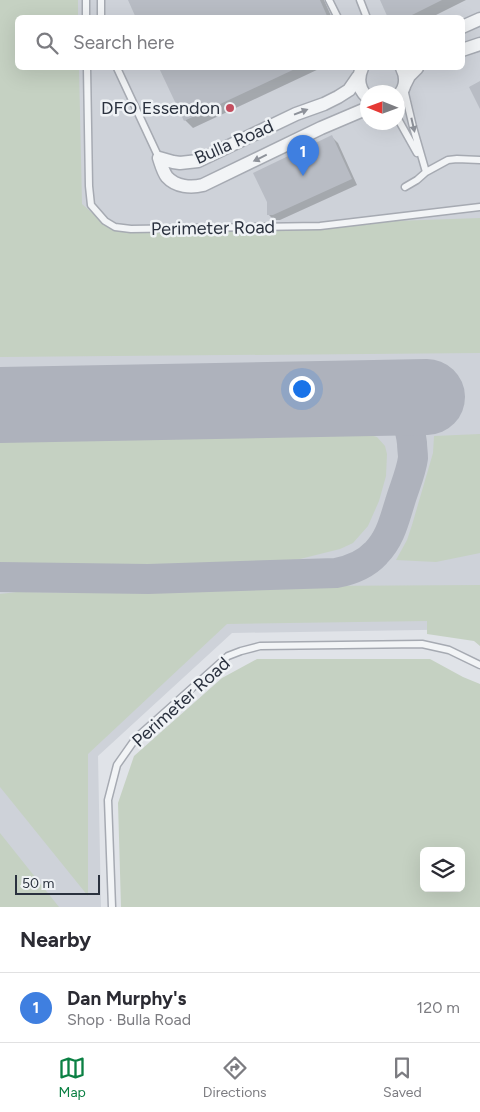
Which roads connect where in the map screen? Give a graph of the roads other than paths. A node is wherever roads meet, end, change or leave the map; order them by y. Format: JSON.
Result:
{"nodes":[{"id":1,"x":86,"y":0,"type":"edge"},
{"id":2,"x":101,"y":0,"type":"edge"},
{"id":3,"x":329,"y":0,"type":"edge"},
{"id":4,"x":360,"y":0,"type":"edge"},
{"id":5,"x":86,"y":15,"type":"edge"},
{"id":6,"x":101,"y":15,"type":"edge"},
{"id":7,"x":336,"y":15,"type":"edge"},
{"id":8,"x":366,"y":15,"type":"edge"},
{"id":9,"x":480,"y":19,"type":"edge"},
{"id":10,"x":465,"y":26,"type":"edge"},
{"id":11,"x":480,"y":44,"type":"edge"},
{"id":12,"x":465,"y":49,"type":"edge"},
{"id":13,"x":87,"y":70,"type":"edge"},
{"id":14,"x":118,"y":70,"type":"edge"},
{"id":15,"x":403,"y":70,"type":"edge"},
{"id":16,"x":415,"y":70,"type":"edge"},
{"id":17,"x":359,"y":71,"type":"edge"},
{"id":18,"x":403,"y":85,"type":"edge"},
{"id":19,"x":404,"y":85,"type":"edge"},
{"id":20,"x":360,"y":86,"type":"edge"},
{"id":21,"x":405,"y":100,"type":"edge"},
{"id":22,"x":360,"y":111,"type":"edge"},
{"id":23,"x":404,"y":130,"type":"edge"},
{"id":24,"x":159,"y":158,"type":"junction"},
{"id":25,"x":480,"y":160,"type":"edge"},
{"id":26,"x":423,"y":163,"type":"junction"},
{"id":27,"x":426,"y":172,"type":"junction"},
{"id":28,"x":405,"y":187,"type":"dead end"},
{"id":29,"x":480,"y":207,"type":"edge"},
{"id":30,"x":480,"y":664,"type":"edge"},
{"id":31,"x":112,"y":907,"type":"edge"}],
"edges":[{"from":1,"to":5,"type":"lane"},
{"from":2,"to":6,"type":"lane"},
{"from":3,"to":7,"type":"lane"},
{"from":4,"to":8,"type":"lane"},
{"from":9,"to":10,"type":"street"},
{"from":11,"to":12,"type":"street"},
{"from":13,"to":29,"type":"lane","name":"Perimeter Road"},
{"from":14,"to":24,"type":"lane"},
{"from":15,"to":18,"type":"street"},
{"from":16,"to":19,"type":"street"},
{"from":17,"to":20,"type":"street"},
{"from":24,"to":17,"type":"street","name":"Bulla Road","one_way":true},
{"from":21,"to":26,"type":"lane","one_way":true},
{"from":22,"to":24,"type":"street","name":"Bulla Road","one_way":true},
{"from":23,"to":26,"type":"lane"},
{"from":25,"to":27,"type":"lane"},
{"from":26,"to":27,"type":"lane"},
{"from":27,"to":28,"type":"lane"},
{"from":30,"to":31,"type":"lane","name":"Perimeter Road"}]}
